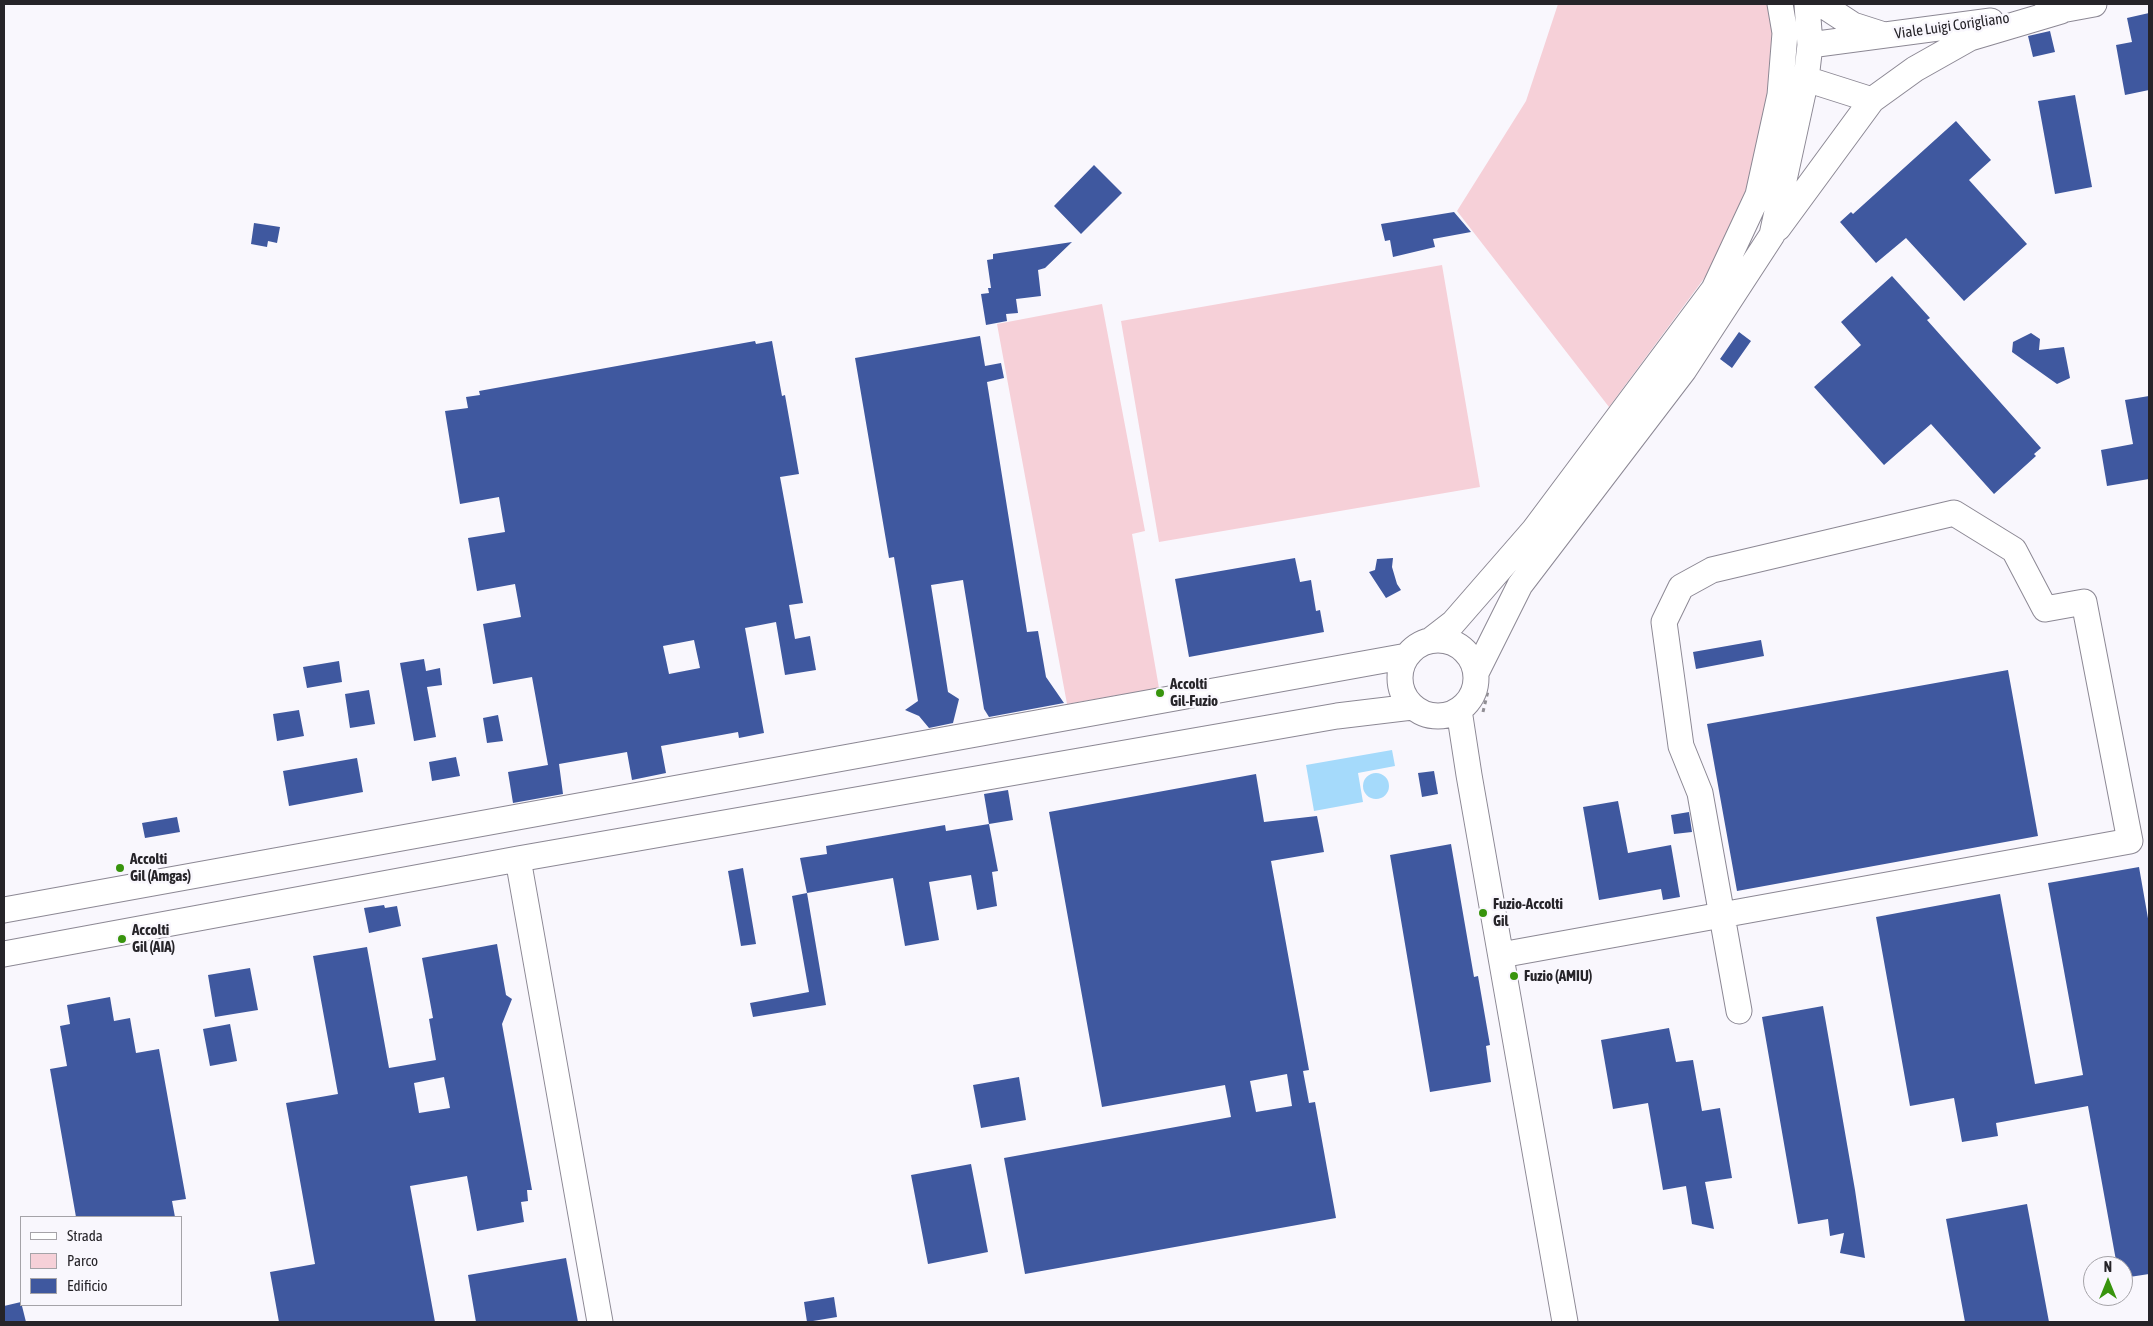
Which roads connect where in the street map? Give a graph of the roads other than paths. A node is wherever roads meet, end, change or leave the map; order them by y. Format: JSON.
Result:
{"nodes":[{"id":1,"x":1780,"y":4,"type":"edge"},
{"id":2,"x":1807,"y":4,"type":"edge"},
{"id":3,"x":1821,"y":4,"type":"edge"},
{"id":4,"x":2094,"y":4,"type":"edge"},
{"id":5,"x":2061,"y":11,"type":"junction"},
{"id":6,"x":1886,"y":35,"type":"junction"},
{"id":7,"x":1810,"y":45,"type":"junction"},
{"id":8,"x":1806,"y":79,"type":"junction"},
{"id":9,"x":1872,"y":100,"type":"junction"},
{"id":10,"x":1772,"y":235,"type":"junction"},
{"id":11,"x":1431,"y":640,"type":"junction"},
{"id":12,"x":1406,"y":656,"type":"junction"},
{"id":13,"x":1476,"y":673,"type":"junction"},
{"id":14,"x":1412,"y":707,"type":"junction"},
{"id":15,"x":1459,"y":710,"type":"junction"},
{"id":16,"x":518,"y":859,"type":"junction"},
{"id":17,"x":4,"y":910,"type":"edge"},
{"id":18,"x":1721,"y":915,"type":"junction"},
{"id":19,"x":4,"y":954,"type":"edge"},
{"id":20,"x":1501,"y":955,"type":"junction"},
{"id":21,"x":1739,"y":1011,"type":"dead end"},
{"id":22,"x":600,"y":1322,"type":"edge"},
{"id":23,"x":1565,"y":1322,"type":"edge"}],
"edges":[{"from":1,"to":11,"type":"street"},
{"from":2,"to":7,"type":"street"},
{"from":3,"to":6,"type":"street"},
{"from":4,"to":5,"type":"street","name":"Viale Luigi Corigliano"},
{"from":5,"to":6,"type":"street","name":"Viale Luigi Corigliano"},
{"from":5,"to":9,"type":"street"},
{"from":6,"to":7,"type":"street","name":"Viale Luigi Corigliano"},
{"from":7,"to":8,"type":"street"},
{"from":8,"to":9,"type":"street"},
{"from":8,"to":10,"type":"street"},
{"from":9,"to":10,"type":"street"},
{"from":10,"to":13,"type":"street"},
{"from":11,"to":12,"type":"street"},
{"from":11,"to":13,"type":"street"},
{"from":12,"to":14,"type":"street"},
{"from":12,"to":17,"type":"street"},
{"from":13,"to":15,"type":"street"},
{"from":14,"to":15,"type":"street"},
{"from":14,"to":16,"type":"street"},
{"from":15,"to":20,"type":"street"},
{"from":16,"to":19,"type":"street"},
{"from":16,"to":22,"type":"street"},
{"from":18,"to":18,"type":"street"},
{"from":18,"to":20,"type":"street"},
{"from":18,"to":21,"type":"street"},
{"from":20,"to":23,"type":"street"}]}
